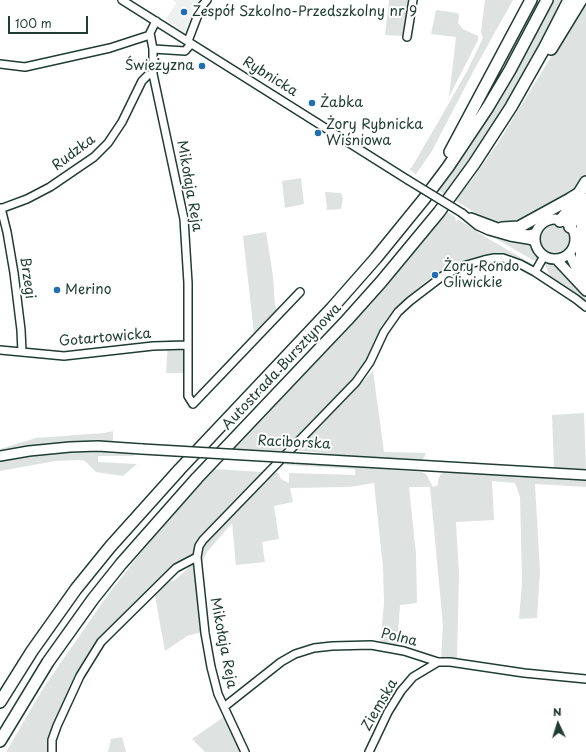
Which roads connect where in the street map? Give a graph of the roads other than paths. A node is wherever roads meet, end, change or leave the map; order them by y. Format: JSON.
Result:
{"nodes":[{"id":1,"x":122,"y":0,"type":"edge"},
{"id":2,"x":207,"y":0,"type":"edge"},
{"id":3,"x":413,"y":0,"type":"edge"},
{"id":4,"x":531,"y":0,"type":"edge"},
{"id":5,"x":547,"y":0,"type":"edge"},
{"id":6,"x":569,"y":0,"type":"edge"},
{"id":7,"x":581,"y":0,"type":"edge"},
{"id":8,"x":156,"y":21,"type":"junction"},
{"id":9,"x":150,"y":35,"type":"junction"},
{"id":10,"x":407,"y":36,"type":"dead end"},
{"id":11,"x":189,"y":42,"type":"junction"},
{"id":12,"x":153,"y":49,"type":"junction"},
{"id":13,"x":0,"y":64,"type":"edge"},
{"id":14,"x":153,"y":74,"type":"junction"},
{"id":15,"x":511,"y":107,"type":"junction"},
{"id":16,"x":586,"y":182,"type":"edge"},
{"id":17,"x":583,"y":197,"type":"edge"},
{"id":18,"x":424,"y":200,"type":"junction"},
{"id":19,"x":1,"y":209,"type":"edge"},
{"id":20,"x":464,"y":214,"type":"junction"},
{"id":21,"x":560,"y":221,"type":"junction"},
{"id":22,"x":570,"y":227,"type":"junction"},
{"id":23,"x":502,"y":228,"type":"junction"},
{"id":24,"x":537,"y":232,"type":"junction"},
{"id":25,"x":535,"y":242,"type":"junction"},
{"id":26,"x":569,"y":253,"type":"junction"},
{"id":27,"x":544,"y":256,"type":"junction"},
{"id":28,"x":556,"y":259,"type":"junction"},
{"id":29,"x":535,"y":272,"type":"junction"},
{"id":30,"x":586,"y":281,"type":"edge"},
{"id":31,"x":586,"y":291,"type":"edge"},
{"id":32,"x":300,"y":292,"type":"dead end"},
{"id":33,"x":586,"y":307,"type":"edge"},
{"id":34,"x":188,"y":346,"type":"junction"},
{"id":35,"x":0,"y":350,"type":"edge"},
{"id":36,"x":22,"y":352,"type":"junction"},
{"id":37,"x":0,"y":456,"type":"edge"},
{"id":38,"x":586,"y":475,"type":"edge"},
{"id":39,"x":197,"y":557,"type":"junction"},
{"id":40,"x":438,"y":662,"type":"junction"},
{"id":41,"x":586,"y":679,"type":"edge"},
{"id":42,"x":0,"y":702,"type":"edge"},
{"id":43,"x":224,"y":707,"type":"junction"},
{"id":44,"x":1,"y":740,"type":"edge"},
{"id":45,"x":52,"y":752,"type":"edge"},
{"id":46,"x":245,"y":752,"type":"edge"},
{"id":47,"x":369,"y":752,"type":"edge"}],
"edges":[{"from":1,"to":8,"type":"street","name":"Rybnicka"},
{"from":2,"to":11,"type":"street"},
{"from":3,"to":10,"type":"street"},
{"from":4,"to":18,"type":"highway"},
{"from":5,"to":18,"type":"highway","name":"Autostrada Bursztynowa"},
{"from":6,"to":15,"type":"highway","name":"Autostrada Bursztynowa"},
{"from":7,"to":15,"type":"highway"},
{"from":8,"to":9,"type":"street"},
{"from":8,"to":11,"type":"street","name":"Rybnicka"},
{"from":9,"to":12,"type":"street","name":"Mikołaja Reja"},
{"from":9,"to":13,"type":"street"},
{"from":11,"to":12,"type":"street"},
{"from":11,"to":20,"type":"street","name":"Rybnicka","bridge":true},
{"from":12,"to":14,"type":"street","name":"Mikołaja Reja"},
{"from":14,"to":19,"type":"street","name":"Rudzka"},
{"from":14,"to":34,"type":"street","name":"Mikołaja Reja"},
{"from":15,"to":44,"type":"highway","name":"Autostrada Bursztynowa"},
{"from":16,"to":17,"type":"highway"},
{"from":17,"to":21,"type":"highway"},
{"from":17,"to":22,"type":"highway"},
{"from":17,"to":23,"type":"highway"},
{"from":17,"to":30,"type":"highway"},
{"from":18,"to":42,"type":"highway","name":"Autostrada Bursztynowa"},
{"from":19,"to":36,"type":"street","name":"Brzegi"},
{"from":20,"to":23,"type":"street","name":"Rybnicka"},
{"from":20,"to":25,"type":"street","name":"Rybnicka"},
{"from":21,"to":22,"type":"main road"},
{"from":21,"to":24,"type":"main road"},
{"from":22,"to":26,"type":"main road"},
{"from":23,"to":24,"type":"street","name":"Rybnicka"},
{"from":24,"to":25,"type":"main road"},
{"from":25,"to":27,"type":"main road"},
{"from":26,"to":28,"type":"main road"},
{"from":26,"to":30,"type":"main road"},
{"from":27,"to":28,"type":"main road"},
{"from":27,"to":29,"type":"street"},
{"from":28,"to":31,"type":"main road"},
{"from":29,"to":33,"type":"street"},
{"from":29,"to":39,"type":"street"},
{"from":32,"to":34,"type":"street","name":"Mikołaja Reja"},
{"from":34,"to":36,"type":"street","name":"Gotartowicka"},
{"from":35,"to":36,"type":"street","name":"Gotartowicka"},
{"from":37,"to":38,"type":"main road","name":"Raciborska","bridge":true},
{"from":39,"to":43,"type":"street","name":"Mikołaja Reja"},
{"from":39,"to":45,"type":"street"},
{"from":40,"to":41,"type":"street","name":"Polna"},
{"from":40,"to":43,"type":"street","name":"Polna"},
{"from":40,"to":47,"type":"street","name":"Ziemska"},
{"from":43,"to":46,"type":"street","name":"Mikołaja Reja"}]}
